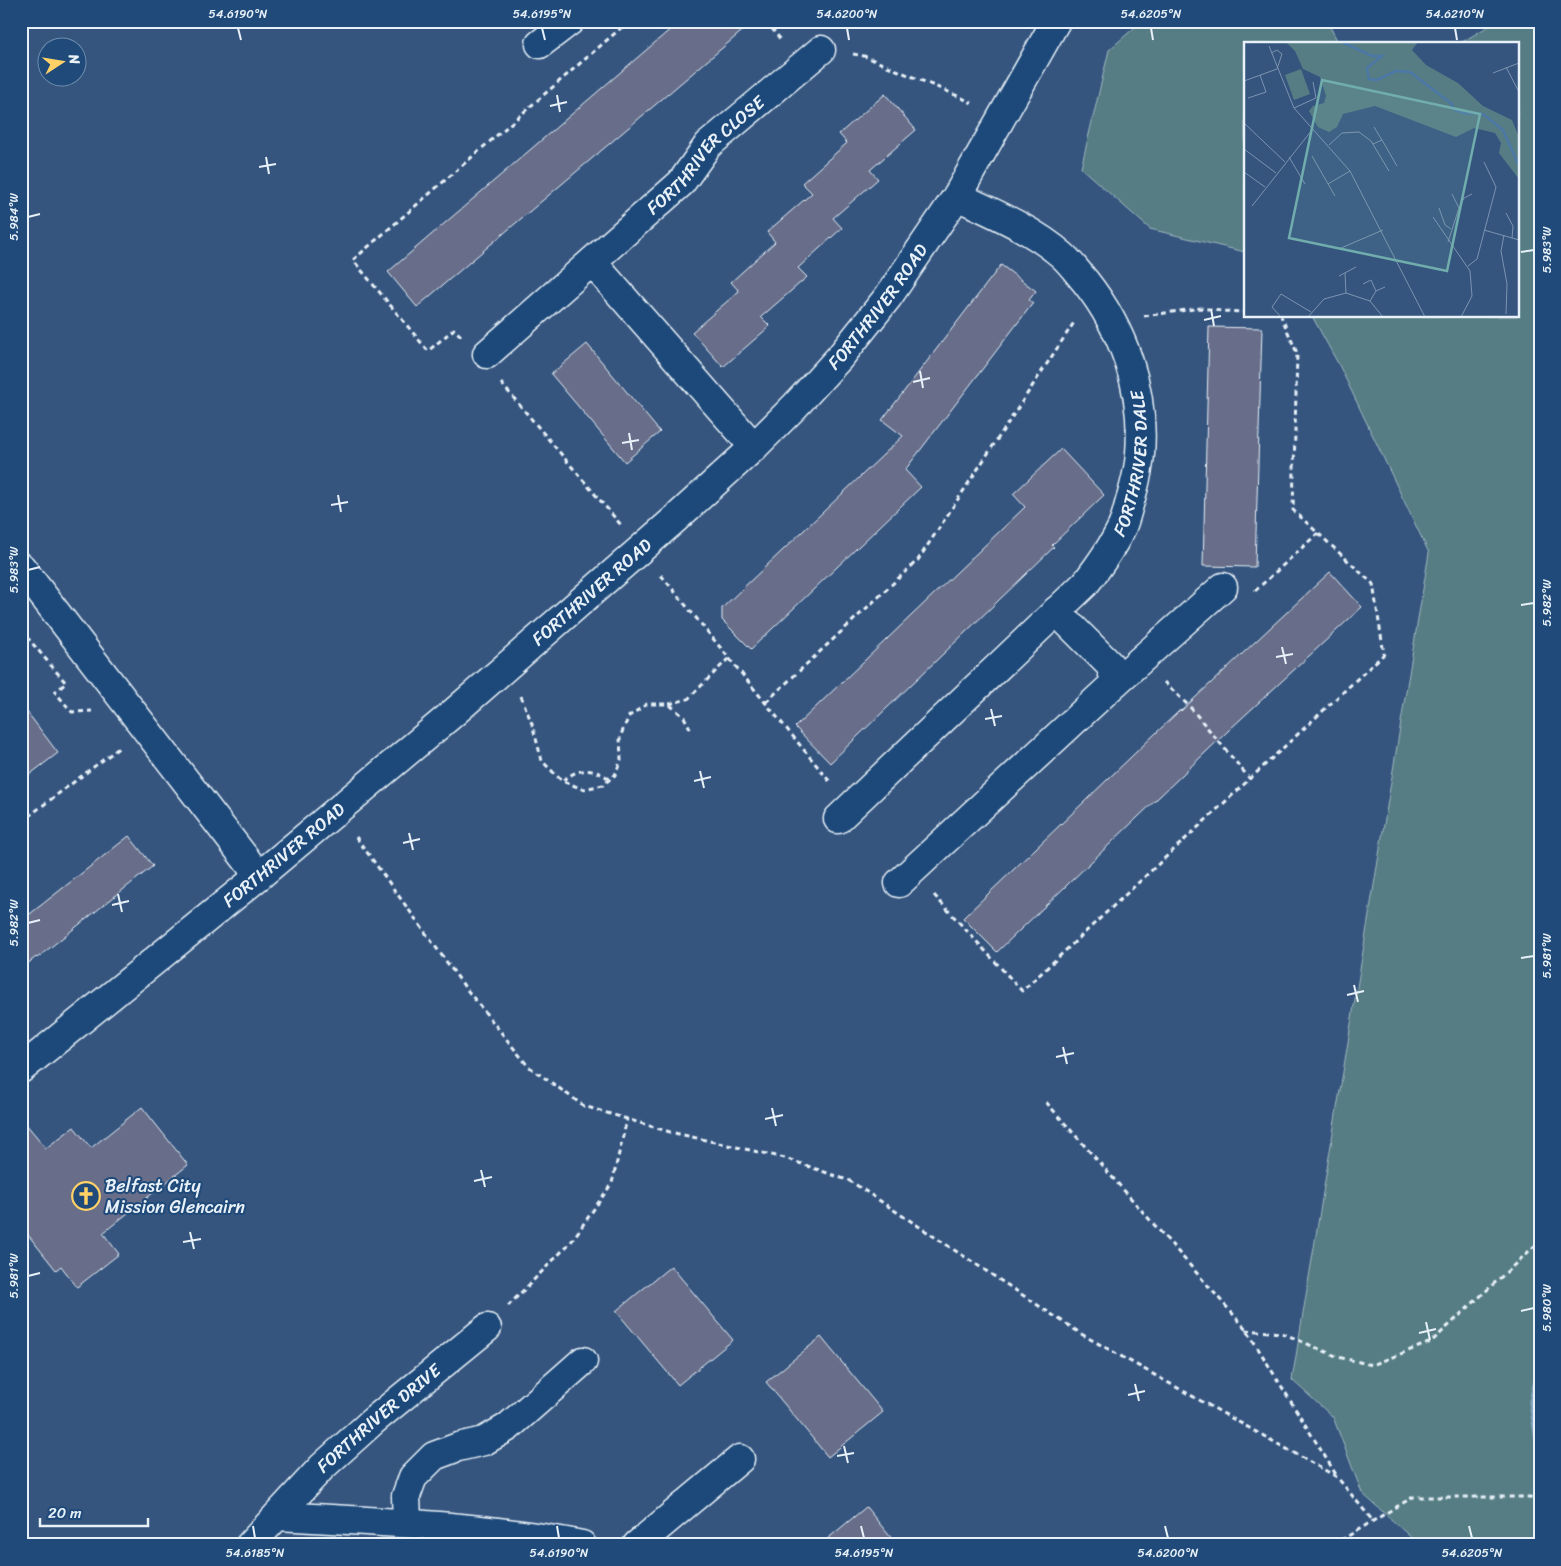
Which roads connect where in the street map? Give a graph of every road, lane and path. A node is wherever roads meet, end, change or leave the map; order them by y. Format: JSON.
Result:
{"nodes":[{"id":1,"x":570,"y":21,"type":"edge"},
{"id":2,"x":629,"y":21,"type":"edge"},
{"id":3,"x":1056,"y":21,"type":"edge"},
{"id":4,"x":540,"y":44,"type":"dead end"},
{"id":5,"x":821,"y":50,"type":"joint"},
{"id":6,"x":960,"y":97,"type":"dead end"},
{"id":7,"x":957,"y":196,"type":"junction"},
{"id":8,"x":592,"y":262,"type":"junction"},
{"id":9,"x":1096,"y":296,"type":"junction"},
{"id":10,"x":1244,"y":312,"type":"edge"},
{"id":11,"x":1145,"y":315,"type":"dead end"},
{"id":12,"x":1281,"y":318,"type":"edge"},
{"id":13,"x":476,"y":348,"type":"joint"},
{"id":14,"x":500,"y":382,"type":"dead end"},
{"id":15,"x":754,"y":447,"type":"junction"},
{"id":16,"x":641,"y":549,"type":"junction"},
{"id":17,"x":21,"y":567,"type":"edge"},
{"id":18,"x":1223,"y":587,"type":"dead end"},
{"id":19,"x":1056,"y":611,"type":"junction"},
{"id":20,"x":21,"y":630,"type":"edge"},
{"id":21,"x":729,"y":658,"type":"junction"},
{"id":22,"x":508,"y":666,"type":"junction"},
{"id":23,"x":1160,"y":678,"type":"dead end"},
{"id":24,"x":1116,"y":682,"type":"junction"},
{"id":25,"x":766,"y":702,"type":"junction"},
{"id":26,"x":669,"y":704,"type":"junction"},
{"id":27,"x":72,"y":712,"type":"dead end"},
{"id":28,"x":144,"y":728,"type":"junction"},
{"id":29,"x":691,"y":730,"type":"dead end"},
{"id":30,"x":610,"y":779,"type":"junction"},
{"id":31,"x":1250,"y":779,"type":"junction"},
{"id":32,"x":562,"y":781,"type":"junction"},
{"id":33,"x":337,"y":811,"type":"junction"},
{"id":34,"x":844,"y":813,"type":"joint"},
{"id":35,"x":22,"y":821,"type":"edge"},
{"id":36,"x":259,"y":876,"type":"junction"},
{"id":37,"x":906,"y":877,"type":"joint"},
{"id":38,"x":21,"y":1069,"type":"edge"},
{"id":39,"x":1046,"y":1102,"type":"dead end"},
{"id":40,"x":627,"y":1119,"type":"junction"},
{"id":41,"x":1540,"y":1241,"type":"edge"},
{"id":42,"x":487,"y":1328,"type":"joint"},
{"id":43,"x":1246,"y":1330,"type":"junction"},
{"id":44,"x":583,"y":1361,"type":"dead end"},
{"id":45,"x":740,"y":1459,"type":"dead end"},
{"id":46,"x":1337,"y":1477,"type":"junction"},
{"id":47,"x":1540,"y":1501,"type":"edge"},
{"id":48,"x":277,"y":1516,"type":"junction"},
{"id":49,"x":1373,"y":1521,"type":"junction"},
{"id":50,"x":407,"y":1523,"type":"junction"},
{"id":51,"x":250,"y":1545,"type":"edge"},
{"id":52,"x":582,"y":1545,"type":"edge"},
{"id":53,"x":637,"y":1545,"type":"edge"},
{"id":54,"x":1332,"y":1545,"type":"edge"}],
"edges":[{"from":1,"to":4,"type":"street"},
{"from":2,"to":13,"type":"path"},
{"from":3,"to":7,"type":"street","name":"FORTHRIVER ROAD"},
{"from":5,"to":6,"type":"path"},
{"from":5,"to":8,"type":"street","name":"FORTHRIVER CLOSE"},
{"from":7,"to":9,"type":"street","name":"FORTHRIVER DALE"},
{"from":7,"to":15,"type":"street","name":"FORTHRIVER ROAD"},
{"from":8,"to":13,"type":"street","name":"FORTHRIVER CLOSE"},
{"from":8,"to":15,"type":"street"},
{"from":9,"to":19,"type":"street","name":"FORTHRIVER DALE"},
{"from":9,"to":25,"type":"path"},
{"from":10,"to":11,"type":"path"},
{"from":12,"to":31,"type":"path"},
{"from":14,"to":16,"type":"path"},
{"from":15,"to":16,"type":"street","name":"FORTHRIVER ROAD"},
{"from":16,"to":21,"type":"path"},
{"from":16,"to":22,"type":"street","name":"FORTHRIVER ROAD"},
{"from":17,"to":28,"type":"street"},
{"from":18,"to":24,"type":"street"},
{"from":19,"to":24,"type":"street"},
{"from":19,"to":34,"type":"street","name":"FORTHRIVER DALE"},
{"from":20,"to":27,"type":"path"},
{"from":21,"to":25,"type":"path"},
{"from":21,"to":26,"type":"path"},
{"from":22,"to":32,"type":"path"},
{"from":22,"to":33,"type":"street","name":"FORTHRIVER ROAD"},
{"from":23,"to":31,"type":"path"},
{"from":24,"to":37,"type":"street"},
{"from":25,"to":34,"type":"path"},
{"from":26,"to":29,"type":"path"},
{"from":26,"to":30,"type":"path"},
{"from":28,"to":35,"type":"path"},
{"from":28,"to":36,"type":"street"},
{"from":30,"to":32,"type":"path"},
{"from":30,"to":32,"type":"path"},
{"from":31,"to":37,"type":"path"},
{"from":33,"to":36,"type":"street","name":"FORTHRIVER ROAD"},
{"from":33,"to":40,"type":"path"},
{"from":36,"to":38,"type":"street","name":"FORTHRIVER ROAD"},
{"from":39,"to":43,"type":"path"},
{"from":40,"to":42,"type":"path"},
{"from":40,"to":46,"type":"path"},
{"from":41,"to":43,"type":"path"},
{"from":42,"to":48,"type":"street","name":"FORTHRIVER DRIVE"},
{"from":43,"to":46,"type":"path"},
{"from":44,"to":50,"type":"street"},
{"from":45,"to":53,"type":"street"},
{"from":46,"to":49,"type":"path"},
{"from":47,"to":49,"type":"path"},
{"from":48,"to":50,"type":"street"},
{"from":48,"to":51,"type":"street","name":"FORTHRIVER DRIVE"},
{"from":49,"to":54,"type":"path"},
{"from":50,"to":52,"type":"street"}]}
